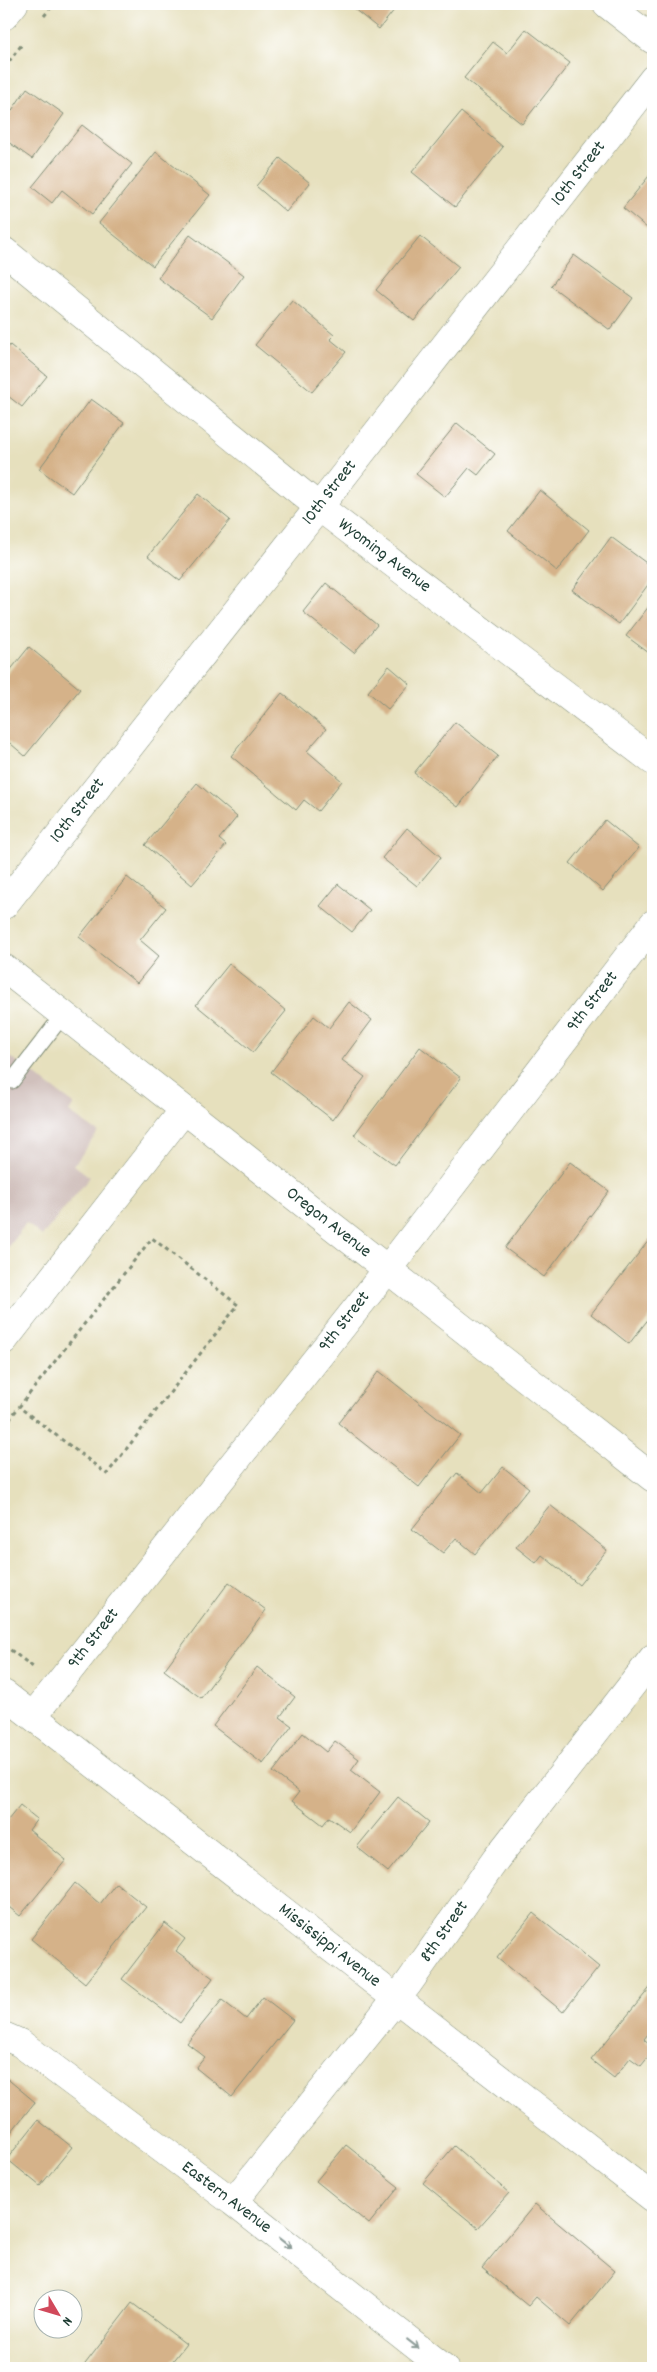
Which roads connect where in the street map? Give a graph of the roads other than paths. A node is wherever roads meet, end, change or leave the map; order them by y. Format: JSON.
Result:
{"nodes":[{"id":1,"x":14,"y":4,"type":"edge"},
{"id":2,"x":607,"y":4,"type":"edge"},
{"id":3,"x":4,"y":16,"type":"edge"},
{"id":4,"x":653,"y":40,"type":"edge"},
{"id":5,"x":653,"y":79,"type":"edge"},
{"id":6,"x":4,"y":252,"type":"edge"},
{"id":7,"x":319,"y":507,"type":"junction"},
{"id":8,"x":653,"y":761,"type":"edge"},
{"id":9,"x":4,"y":905,"type":"edge"},
{"id":10,"x":653,"y":924,"type":"edge"},
{"id":11,"x":4,"y":968,"type":"edge"},
{"id":12,"x":63,"y":1015,"type":"junction"},
{"id":13,"x":12,"y":1081,"type":"dead end"},
{"id":14,"x":184,"y":1110,"type":"junction"},
{"id":15,"x":387,"y":1270,"type":"junction"},
{"id":16,"x":4,"y":1340,"type":"edge"},
{"id":17,"x":653,"y":1478,"type":"edge"},
{"id":18,"x":653,"y":1658,"type":"edge"},
{"id":19,"x":4,"y":1694,"type":"edge"},
{"id":20,"x":33,"y":1716,"type":"junction"},
{"id":21,"x":396,"y":1998,"type":"junction"},
{"id":22,"x":4,"y":2036,"type":"edge"},
{"id":23,"x":653,"y":2198,"type":"edge"},
{"id":24,"x":233,"y":2202,"type":"junction"},
{"id":25,"x":444,"y":2368,"type":"edge"}],
"edges":[{"from":1,"to":3,"type":"street"},
{"from":2,"to":4,"type":"street"},
{"from":5,"to":7,"type":"street","name":"10th Street"},
{"from":6,"to":7,"type":"street","name":"Wyoming Avenue"},
{"from":7,"to":8,"type":"street","name":"Wyoming Avenue"},
{"from":7,"to":9,"type":"street","name":"10th Street"},
{"from":10,"to":15,"type":"street","name":"9th Street"},
{"from":11,"to":12,"type":"street","name":"Oregon Avenue"},
{"from":12,"to":13,"type":"lane"},
{"from":12,"to":14,"type":"street","name":"Oregon Avenue"},
{"from":14,"to":15,"type":"street","name":"Oregon Avenue"},
{"from":14,"to":16,"type":"street"},
{"from":15,"to":17,"type":"street","name":"Oregon Avenue"},
{"from":15,"to":20,"type":"street","name":"9th Street"},
{"from":18,"to":21,"type":"street","name":"8th Street"},
{"from":19,"to":20,"type":"street","name":"Mississippi Avenue"},
{"from":20,"to":21,"type":"street","name":"Mississippi Avenue"},
{"from":21,"to":23,"type":"street","name":"Mississippi Avenue"},
{"from":21,"to":24,"type":"street","name":"8th Street"},
{"from":22,"to":24,"type":"street","name":"Eastern Avenue"},
{"from":24,"to":25,"type":"street","name":"Eastern Avenue","one_way":true}]}
